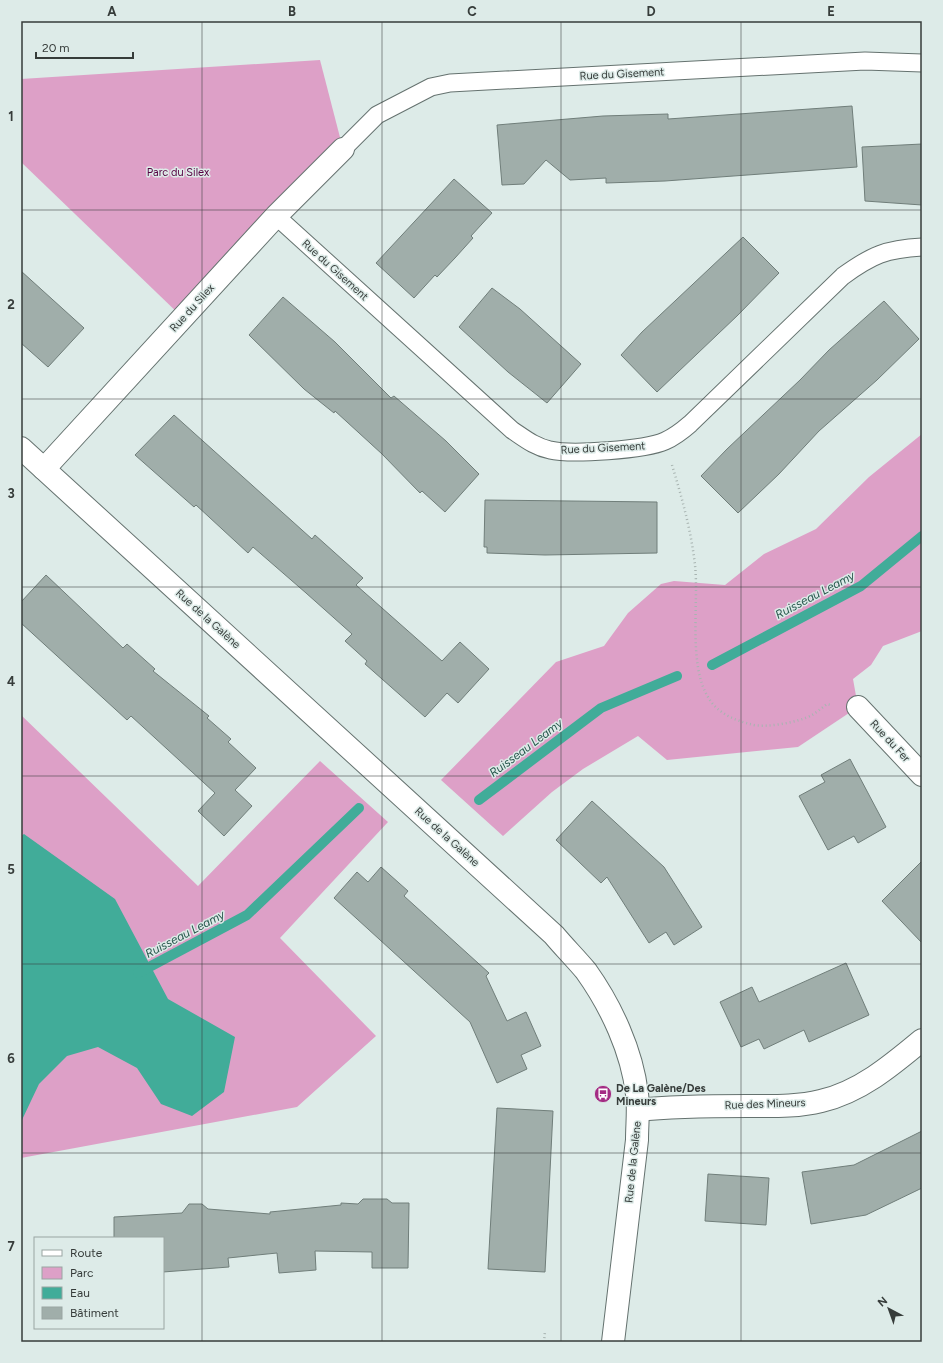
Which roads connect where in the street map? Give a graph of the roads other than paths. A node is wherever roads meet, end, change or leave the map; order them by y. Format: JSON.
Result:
{"nodes":[{"id":1,"x":922,"y":63,"type":"edge"},
{"id":2,"x":343,"y":149,"type":"joint"},
{"id":3,"x":276,"y":216,"type":"junction"},
{"id":4,"x":922,"y":247,"type":"edge"},
{"id":5,"x":21,"y":448,"type":"edge"},
{"id":6,"x":44,"y":469,"type":"junction"},
{"id":7,"x":858,"y":707,"type":"road end"},
{"id":8,"x":922,"y":774,"type":"edge"},
{"id":9,"x":922,"y":1040,"type":"edge"},
{"id":10,"x":638,"y":1110,"type":"junction"},
{"id":11,"x":613,"y":1342,"type":"edge"}],
"edges":[{"from":1,"to":2,"type":"lane","name":"Rue du Gisement"},
{"from":2,"to":3,"type":"street","name":"Rue du Silex"},
{"from":3,"to":4,"type":"lane","name":"Rue du Gisement"},
{"from":3,"to":6,"type":"street","name":"Rue du Silex"},
{"from":5,"to":6,"type":"street","name":"Rue de la Galène"},
{"from":6,"to":10,"type":"street","name":"Rue de la Galène"},
{"from":7,"to":8,"type":"street","name":"Rue du Fer"},
{"from":9,"to":10,"type":"street","name":"Rue des Mineurs"},
{"from":10,"to":11,"type":"street","name":"Rue de la Galène"}]}
